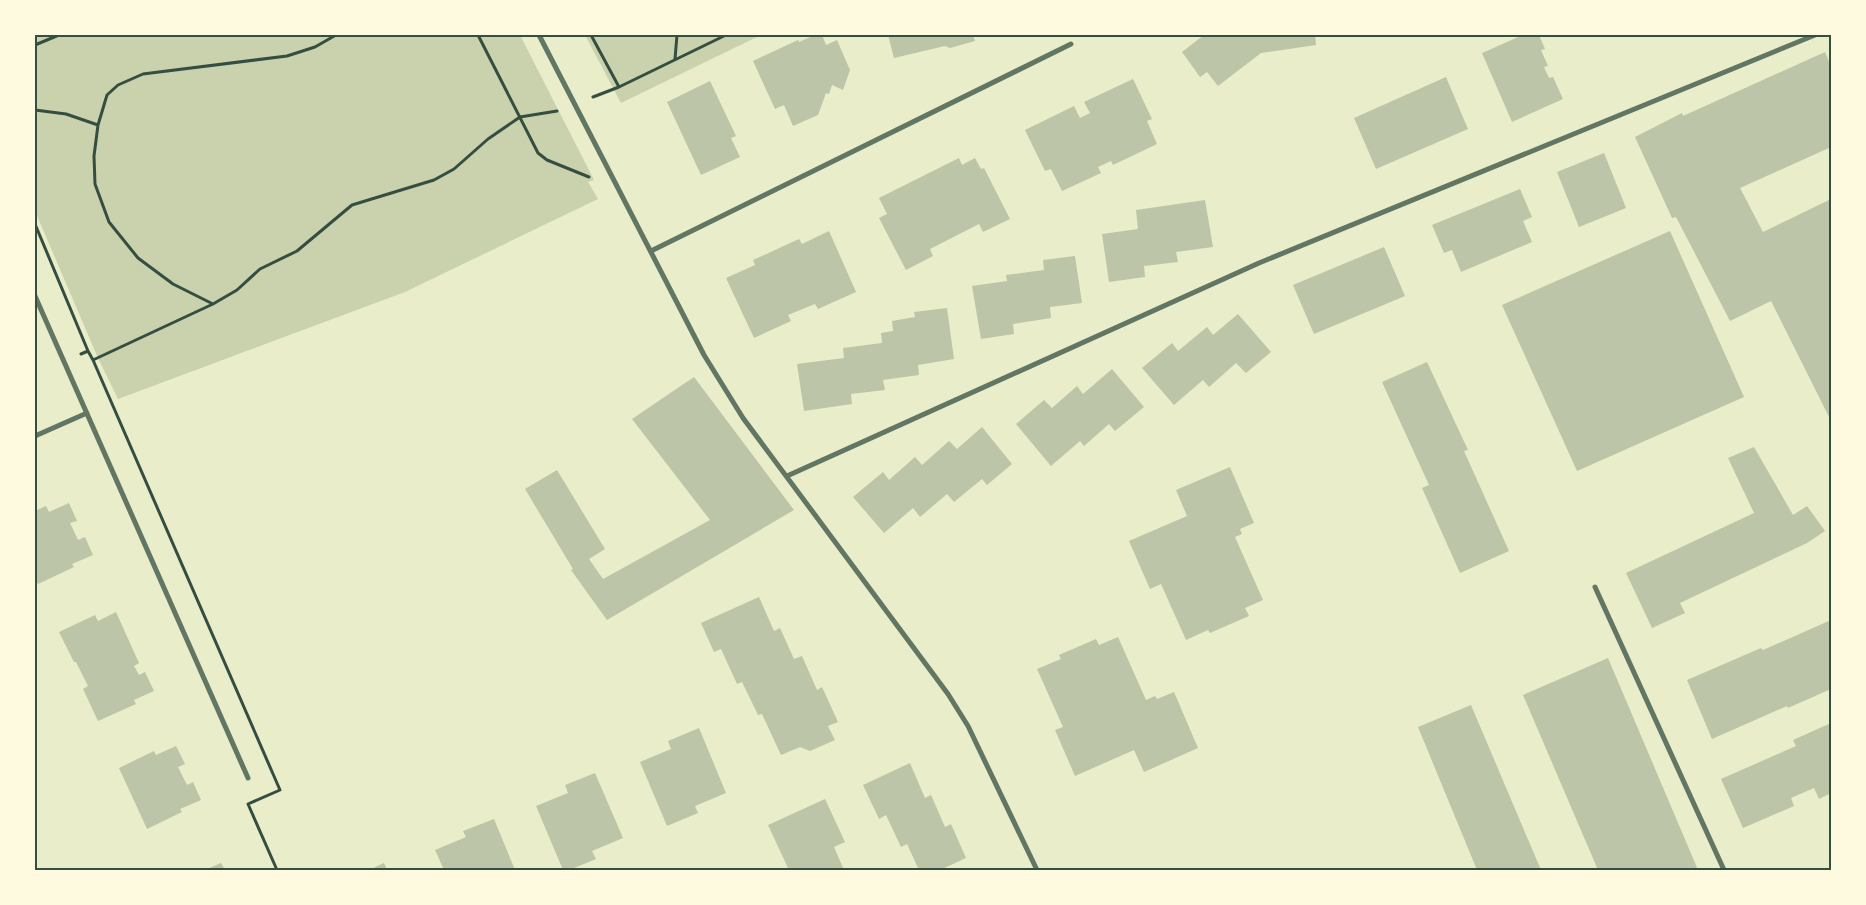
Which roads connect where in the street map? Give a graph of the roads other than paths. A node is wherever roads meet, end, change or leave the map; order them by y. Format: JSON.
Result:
{"nodes":[{"id":1,"x":539,"y":35,"type":"edge"},
{"id":2,"x":1815,"y":35,"type":"edge"},
{"id":3,"x":1805,"y":37,"type":"edge"},
{"id":4,"x":1071,"y":44,"type":"dead end"},
{"id":5,"x":651,"y":251,"type":"junction"},
{"id":6,"x":35,"y":296,"type":"edge"},
{"id":7,"x":87,"y":412,"type":"junction"},
{"id":8,"x":35,"y":436,"type":"edge"},
{"id":9,"x":787,"y":476,"type":"junction"},
{"id":10,"x":1595,"y":588,"type":"dead end"},
{"id":11,"x":248,"y":778,"type":"dead end"},
{"id":12,"x":1038,"y":870,"type":"edge"},
{"id":13,"x":1724,"y":870,"type":"edge"}],
"edges":[{"from":1,"to":5,"type":"street"},
{"from":2,"to":3,"type":"street"},
{"from":3,"to":9,"type":"street"},
{"from":4,"to":5,"type":"street"},
{"from":5,"to":9,"type":"street"},
{"from":6,"to":7,"type":"street"},
{"from":7,"to":8,"type":"street"},
{"from":7,"to":11,"type":"street"},
{"from":9,"to":12,"type":"street"},
{"from":10,"to":13,"type":"street"}]}
